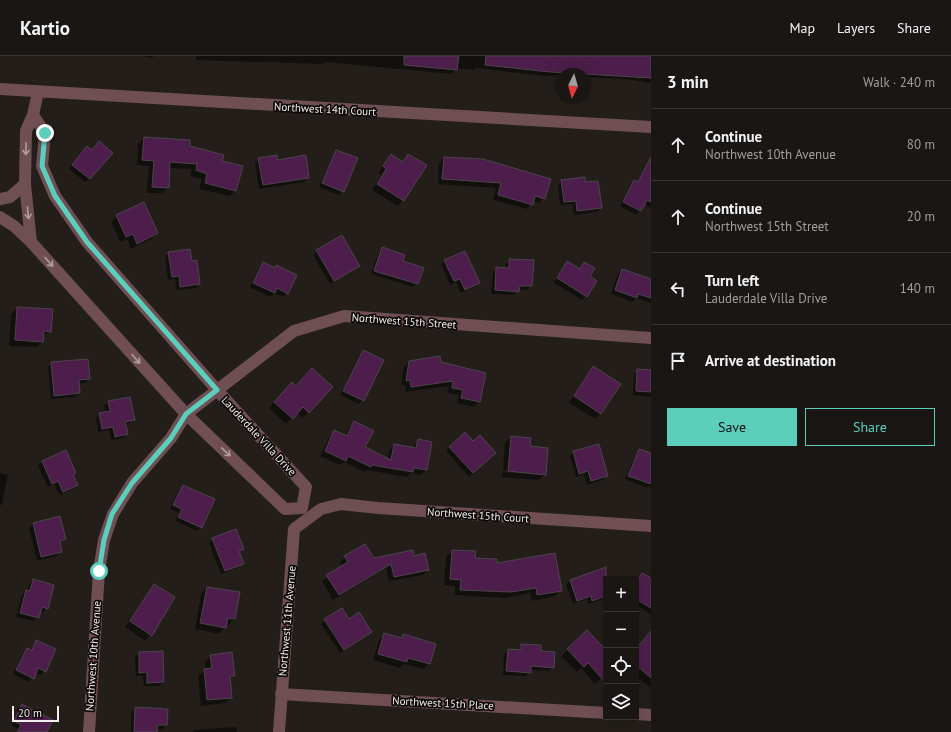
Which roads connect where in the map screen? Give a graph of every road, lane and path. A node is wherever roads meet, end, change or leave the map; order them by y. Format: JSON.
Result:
{"nodes":[{"id":1,"x":0,"y":89,"type":"edge"},
{"id":2,"x":38,"y":92,"type":"junction"},
{"id":3,"x":33,"y":115,"type":"junction"},
{"id":4,"x":651,"y":127,"type":"edge"},
{"id":5,"x":25,"y":184,"type":"junction"},
{"id":6,"x":0,"y":199,"type":"edge"},
{"id":7,"x":0,"y":217,"type":"edge"},
{"id":8,"x":31,"y":242,"type":"junction"},
{"id":9,"x":651,"y":338,"type":"edge"},
{"id":10,"x":217,"y":390,"type":"junction"},
{"id":11,"x":186,"y":414,"type":"junction"},
{"id":12,"x":305,"y":513,"type":"junction"},
{"id":13,"x":651,"y":526,"type":"edge"},
{"id":14,"x":281,"y":694,"type":"junction"},
{"id":15,"x":603,"y":712,"type":"edge"},
{"id":16,"x":639,"y":714,"type":"edge"},
{"id":17,"x":651,"y":715,"type":"edge"},
{"id":18,"x":89,"y":732,"type":"edge"},
{"id":19,"x":279,"y":732,"type":"edge"}],
"edges":[{"from":1,"to":2,"type":"street","name":"Northwest 14th Court"},
{"from":2,"to":3,"type":"street"},
{"from":2,"to":4,"type":"street","name":"Northwest 14th Court"},
{"from":3,"to":5,"type":"street","one_way":true},
{"from":3,"to":10,"type":"street","name":"Lauderdale Villa Drive"},
{"from":5,"to":6,"type":"street"},
{"from":5,"to":8,"type":"street","one_way":true},
{"from":7,"to":8,"type":"street"},
{"from":8,"to":11,"type":"street","one_way":true},
{"from":9,"to":10,"type":"street","name":"Northwest 15th Street"},
{"from":10,"to":11,"type":"street","name":"Northwest 15th Street"},
{"from":10,"to":12,"type":"street","name":"Lauderdale Villa Drive"},
{"from":11,"to":12,"type":"street","one_way":true},
{"from":11,"to":18,"type":"street","name":"Northwest 10th Avenue"},
{"from":12,"to":13,"type":"street","name":"Northwest 15th Court"},
{"from":12,"to":14,"type":"street","name":"Northwest 11th Avenue"},
{"from":14,"to":15,"type":"street","name":"Northwest 15th Place"},
{"from":14,"to":19,"type":"street","name":"Northwest 11th Avenue"},
{"from":16,"to":17,"type":"street"}]}
